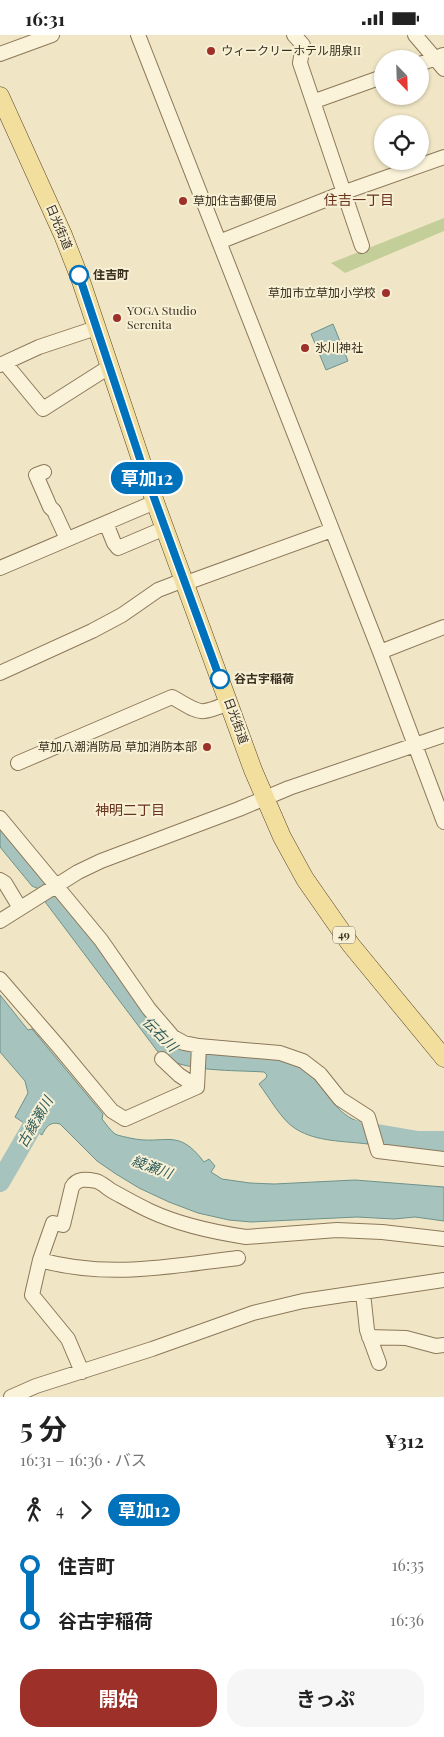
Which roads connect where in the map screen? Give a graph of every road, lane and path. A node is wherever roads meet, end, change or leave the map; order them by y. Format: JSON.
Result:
{"nodes":[{"id":1,"x":52,"y":35,"type":"edge"},
{"id":2,"x":138,"y":35,"type":"edge"},
{"id":3,"x":294,"y":35,"type":"edge"},
{"id":4,"x":415,"y":35,"type":"edge"},
{"id":5,"x":0,"y":54,"type":"edge"},
{"id":6,"x":441,"y":61,"type":"edge"},
{"id":7,"x":374,"y":80,"type":"edge"},
{"id":8,"x":0,"y":96,"type":"edge"},
{"id":9,"x":314,"y":101,"type":"junction"},
{"id":10,"x":444,"y":157,"type":"edge"},
{"id":11,"x":345,"y":192,"type":"junction"},
{"id":12,"x":219,"y":242,"type":"junction"},
{"id":13,"x":362,"y":246,"type":"dead end"},
{"id":14,"x":96,"y":328,"type":"junction"},
{"id":15,"x":2,"y":364,"type":"edge"},
{"id":16,"x":109,"y":367,"type":"junction"},
{"id":17,"x":44,"y":472,"type":"dead end"},
{"id":18,"x":155,"y":502,"type":"junction"},
{"id":19,"x":106,"y":523,"type":"junction"},
{"id":20,"x":165,"y":528,"type":"junction"},
{"id":21,"x":332,"y":530,"type":"junction"},
{"id":22,"x":67,"y":539,"type":"junction"},
{"id":23,"x":0,"y":568,"type":"edge"},
{"id":24,"x":185,"y":582,"type":"junction"},
{"id":25,"x":444,"y":627,"type":"edge"},
{"id":26,"x":380,"y":652,"type":"junction"},
{"id":27,"x":0,"y":673,"type":"edge"},
{"id":28,"x":229,"y":703,"type":"junction"},
{"id":29,"x":444,"y":735,"type":"edge"},
{"id":30,"x":415,"y":745,"type":"junction"},
{"id":31,"x":18,"y":763,"type":"dead end"},
{"id":32,"x":265,"y":798,"type":"junction"},
{"id":33,"x":0,"y":818,"type":"edge"},
{"id":34,"x":444,"y":823,"type":"edge"},
{"id":35,"x":0,"y":880,"type":"edge"},
{"id":36,"x":56,"y":886,"type":"junction"},
{"id":37,"x":20,"y":908,"type":"junction"},
{"id":38,"x":0,"y":921,"type":"edge"},
{"id":39,"x":0,"y":979,"type":"edge"},
{"id":40,"x":199,"y":1046,"type":"junction"},
{"id":41,"x":444,"y":1058,"type":"edge"},
{"id":42,"x":162,"y":1059,"type":"dead end"},
{"id":43,"x":198,"y":1087,"type":"junction"},
{"id":44,"x":444,"y":1159,"type":"edge"},
{"id":45,"x":444,"y":1239,"type":"edge"},
{"id":46,"x":238,"y":1258,"type":"dead end"},
{"id":47,"x":40,"y":1261,"type":"junction"},
{"id":48,"x":444,"y":1280,"type":"edge"},
{"id":49,"x":363,"y":1293,"type":"junction"},
{"id":50,"x":369,"y":1337,"type":"junction"},
{"id":51,"x":444,"y":1345,"type":"edge"},
{"id":52,"x":379,"y":1363,"type":"dead end"},
{"id":53,"x":82,"y":1372,"type":"junction"},
{"id":54,"x":40,"y":1392,"type":"edge"},
{"id":55,"x":12,"y":1397,"type":"edge"}],
"edges":[{"from":1,"to":5,"type":"street"},
{"from":2,"to":12,"type":"street"},
{"from":3,"to":9,"type":"street"},
{"from":4,"to":6,"type":"street"},
{"from":7,"to":9,"type":"street"},
{"from":8,"to":14,"type":"main road","name":"日光街道","number":"49"},
{"from":9,"to":11,"type":"street"},
{"from":10,"to":11,"type":"street"},
{"from":11,"to":12,"type":"street"},
{"from":11,"to":13,"type":"street"},
{"from":12,"to":21,"type":"street"},
{"from":14,"to":15,"type":"street"},
{"from":14,"to":16,"type":"main road","name":"日光街道","number":"49"},
{"from":15,"to":16,"type":"street"},
{"from":16,"to":18,"type":"main road","name":"日光街道","number":"49"},
{"from":17,"to":22,"type":"street"},
{"from":18,"to":19,"type":"street"},
{"from":18,"to":20,"type":"main road","name":"日光街道","number":"49"},
{"from":19,"to":20,"type":"street"},
{"from":19,"to":22,"type":"street"},
{"from":20,"to":24,"type":"main road","name":"日光街道","number":"49"},
{"from":21,"to":24,"type":"street"},
{"from":21,"to":26,"type":"street"},
{"from":22,"to":23,"type":"street"},
{"from":24,"to":27,"type":"street"},
{"from":24,"to":28,"type":"main road","name":"日光街道","number":"49"},
{"from":25,"to":26,"type":"street"},
{"from":26,"to":30,"type":"street"},
{"from":28,"to":31,"type":"street"},
{"from":28,"to":32,"type":"main road","name":"日光街道","number":"49"},
{"from":29,"to":30,"type":"street"},
{"from":30,"to":32,"type":"street"},
{"from":30,"to":34,"type":"street"},
{"from":32,"to":36,"type":"street"},
{"from":32,"to":41,"type":"main road","name":"日光街道","number":"49"},
{"from":33,"to":36,"type":"street"},
{"from":35,"to":37,"type":"street"},
{"from":36,"to":37,"type":"street"},
{"from":36,"to":40,"type":"street"},
{"from":37,"to":38,"type":"street"},
{"from":39,"to":43,"type":"street"},
{"from":40,"to":43,"type":"street"},
{"from":40,"to":44,"type":"street"},
{"from":42,"to":43,"type":"street"},
{"from":45,"to":47,"type":"street"},
{"from":46,"to":47,"type":"street"},
{"from":47,"to":53,"type":"street"},
{"from":48,"to":49,"type":"street"},
{"from":49,"to":50,"type":"street"},
{"from":49,"to":53,"type":"street"},
{"from":50,"to":51,"type":"street"},
{"from":50,"to":52,"type":"street"},
{"from":53,"to":54,"type":"street"},
{"from":54,"to":55,"type":"street"}]}
